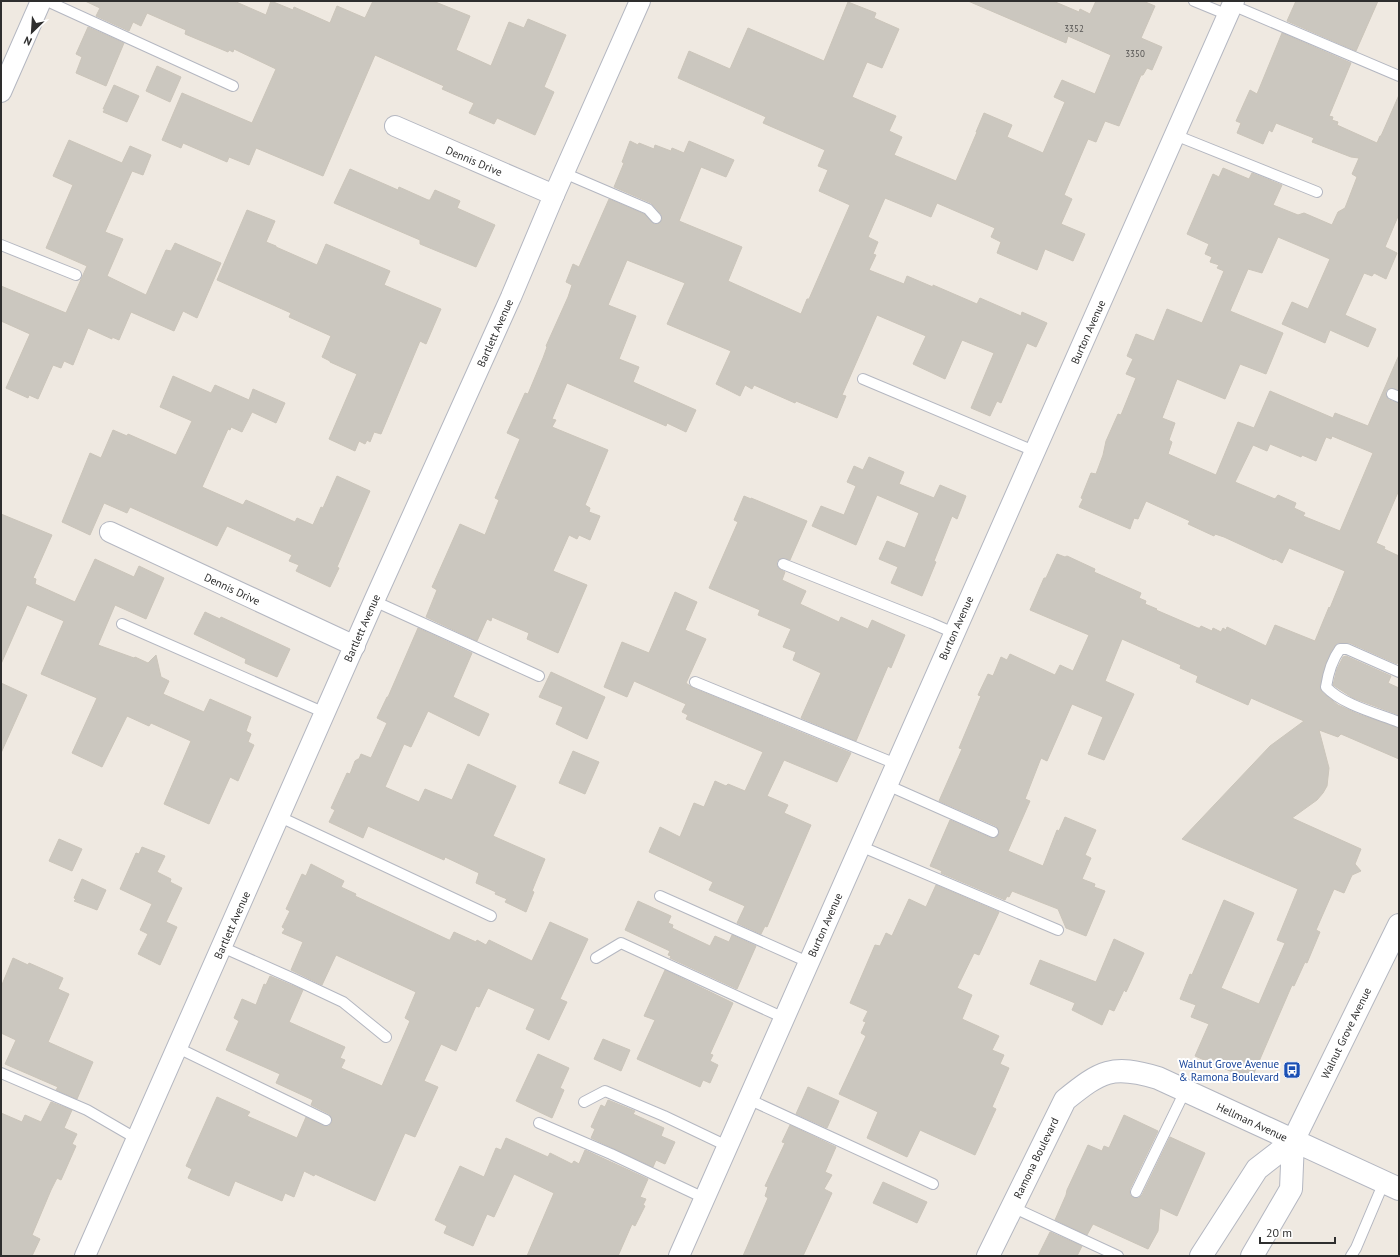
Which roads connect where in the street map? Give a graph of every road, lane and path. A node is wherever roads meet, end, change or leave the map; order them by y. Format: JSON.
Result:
{"nodes":[{"id":1,"x":41,"y":1,"type":"edge"},
{"id":2,"x":47,"y":1,"type":"edge"},
{"id":3,"x":640,"y":1,"type":"edge"},
{"id":4,"x":1194,"y":1,"type":"edge"},
{"id":5,"x":1232,"y":7,"type":"edge"},
{"id":6,"x":1399,"y":76,"type":"edge"},
{"id":7,"x":233,"y":86,"type":"dead end"},
{"id":8,"x":1,"y":92,"type":"edge"},
{"id":9,"x":394,"y":126,"type":"dead end"},
{"id":10,"x":1175,"y":135,"type":"junction"},
{"id":11,"x":564,"y":173,"type":"junction"},
{"id":12,"x":1317,"y":192,"type":"dead end"},
{"id":13,"x":554,"y":195,"type":"junction"},
{"id":14,"x":656,"y":218,"type":"dead end"},
{"id":15,"x":1,"y":245,"type":"edge"},
{"id":16,"x":76,"y":275,"type":"dead end"},
{"id":17,"x":863,"y":379,"type":"dead end"},
{"id":18,"x":1034,"y":451,"type":"junction"},
{"id":19,"x":110,"y":532,"type":"dead end"},
{"id":20,"x":783,"y":564,"type":"dead end"},
{"id":21,"x":374,"y":601,"type":"junction"},
{"id":22,"x":122,"y":624,"type":"dead end"},
{"id":23,"x":954,"y":633,"type":"junction"},
{"id":24,"x":355,"y":646,"type":"junction"},
{"id":25,"x":1399,"y":672,"type":"edge"},
{"id":26,"x":538,"y":676,"type":"dead end"},
{"id":27,"x":695,"y":682,"type":"dead end"},
{"id":28,"x":325,"y":713,"type":"junction"},
{"id":29,"x":1399,"y":722,"type":"edge"},
{"id":30,"x":896,"y":764,"type":"junction"},
{"id":31,"x":887,"y":785,"type":"junction"},
{"id":32,"x":280,"y":817,"type":"junction"},
{"id":33,"x":993,"y":832,"type":"dead end"},
{"id":34,"x":860,"y":846,"type":"junction"},
{"id":35,"x":660,"y":896,"type":"dead end"},
{"id":36,"x":491,"y":916,"type":"dead end"},
{"id":37,"x":1399,"y":925,"type":"edge"},
{"id":38,"x":1058,"y":930,"type":"dead end"},
{"id":39,"x":222,"y":947,"type":"junction"},
{"id":40,"x":596,"y":958,"type":"dead end"},
{"id":41,"x":808,"y":962,"type":"junction"},
{"id":42,"x":784,"y":1018,"type":"junction"},
{"id":43,"x":386,"y":1037,"type":"dead end"},
{"id":44,"x":178,"y":1048,"type":"junction"},
{"id":45,"x":1,"y":1073,"type":"edge"},
{"id":46,"x":1101,"y":1074,"type":"joint"},
{"id":47,"x":1185,"y":1091,"type":"junction"},
{"id":48,"x":748,"y":1099,"type":"junction"},
{"id":49,"x":584,"y":1102,"type":"dead end"},
{"id":50,"x":326,"y":1120,"type":"dead end"},
{"id":51,"x":540,"y":1123,"type":"dead end"},
{"id":52,"x":137,"y":1138,"type":"junction"},
{"id":53,"x":1293,"y":1141,"type":"junction"},
{"id":54,"x":727,"y":1146,"type":"junction"},
{"id":55,"x":933,"y":1184,"type":"dead end"},
{"id":56,"x":1392,"y":1186,"type":"edge"},
{"id":57,"x":1136,"y":1192,"type":"dead end"},
{"id":58,"x":704,"y":1198,"type":"junction"},
{"id":59,"x":1012,"y":1207,"type":"junction"},
{"id":60,"x":85,"y":1256,"type":"edge"},
{"id":61,"x":678,"y":1256,"type":"edge"},
{"id":62,"x":988,"y":1256,"type":"edge"},
{"id":63,"x":1118,"y":1256,"type":"edge"},
{"id":64,"x":1201,"y":1256,"type":"edge"},
{"id":65,"x":1252,"y":1256,"type":"edge"},
{"id":66,"x":1351,"y":1256,"type":"edge"}],
"edges":[{"from":1,"to":8,"type":"street"},
{"from":2,"to":7,"type":"lane"},
{"from":3,"to":11,"type":"street","name":"Bartlett Avenue"},
{"from":4,"to":5,"type":"lane"},
{"from":5,"to":6,"type":"lane"},
{"from":5,"to":10,"type":"street","name":"Burton Avenue"},
{"from":9,"to":13,"type":"street","name":"Dennis Drive"},
{"from":10,"to":12,"type":"lane"},
{"from":10,"to":18,"type":"street","name":"Burton Avenue"},
{"from":11,"to":13,"type":"street","name":"Bartlett Avenue"},
{"from":11,"to":14,"type":"lane"},
{"from":13,"to":21,"type":"street","name":"Bartlett Avenue"},
{"from":15,"to":16,"type":"lane"},
{"from":17,"to":18,"type":"lane"},
{"from":18,"to":23,"type":"street","name":"Burton Avenue"},
{"from":19,"to":24,"type":"street","name":"Dennis Drive"},
{"from":20,"to":23,"type":"lane"},
{"from":21,"to":24,"type":"street","name":"Bartlett Avenue"},
{"from":21,"to":26,"type":"lane"},
{"from":22,"to":28,"type":"lane"},
{"from":23,"to":30,"type":"street","name":"Burton Avenue"},
{"from":24,"to":28,"type":"street","name":"Bartlett Avenue"},
{"from":25,"to":29,"type":"lane"},
{"from":27,"to":30,"type":"lane"},
{"from":28,"to":32,"type":"street","name":"Bartlett Avenue"},
{"from":30,"to":31,"type":"street","name":"Burton Avenue"},
{"from":31,"to":33,"type":"lane"},
{"from":31,"to":34,"type":"street","name":"Burton Avenue"},
{"from":32,"to":36,"type":"lane"},
{"from":32,"to":39,"type":"street","name":"Bartlett Avenue"},
{"from":34,"to":38,"type":"lane"},
{"from":34,"to":41,"type":"street","name":"Burton Avenue"},
{"from":35,"to":41,"type":"lane"},
{"from":37,"to":53,"type":"street","name":"Walnut Grove Avenue"},
{"from":39,"to":43,"type":"lane"},
{"from":39,"to":44,"type":"street","name":"Bartlett Avenue"},
{"from":40,"to":42,"type":"lane"},
{"from":41,"to":42,"type":"street","name":"Burton Avenue"},
{"from":42,"to":48,"type":"street","name":"Burton Avenue"},
{"from":44,"to":50,"type":"lane"},
{"from":44,"to":52,"type":"street","name":"Bartlett Avenue"},
{"from":45,"to":52,"type":"lane"},
{"from":46,"to":47,"type":"street","name":"Hellman Avenue"},
{"from":46,"to":59,"type":"street","name":"Ramona Boulevard"},
{"from":47,"to":53,"type":"street","name":"Hellman Avenue"},
{"from":47,"to":57,"type":"lane"},
{"from":48,"to":54,"type":"street","name":"Burton Avenue"},
{"from":48,"to":55,"type":"lane"},
{"from":49,"to":54,"type":"lane"},
{"from":51,"to":58,"type":"lane"},
{"from":52,"to":60,"type":"street","name":"Bartlett Avenue"},
{"from":53,"to":56,"type":"street","name":"Hellman Avenue"},
{"from":53,"to":64,"type":"street","name":"Walnut Grove Avenue"},
{"from":53,"to":65,"type":"street","name":"Walnut Grove Avenue"},
{"from":54,"to":58,"type":"street","name":"Burton Avenue"},
{"from":56,"to":66,"type":"lane"},
{"from":58,"to":61,"type":"street","name":"Burton Avenue"},
{"from":59,"to":62,"type":"street","name":"Ramona Boulevard"},
{"from":59,"to":63,"type":"lane"}]}
